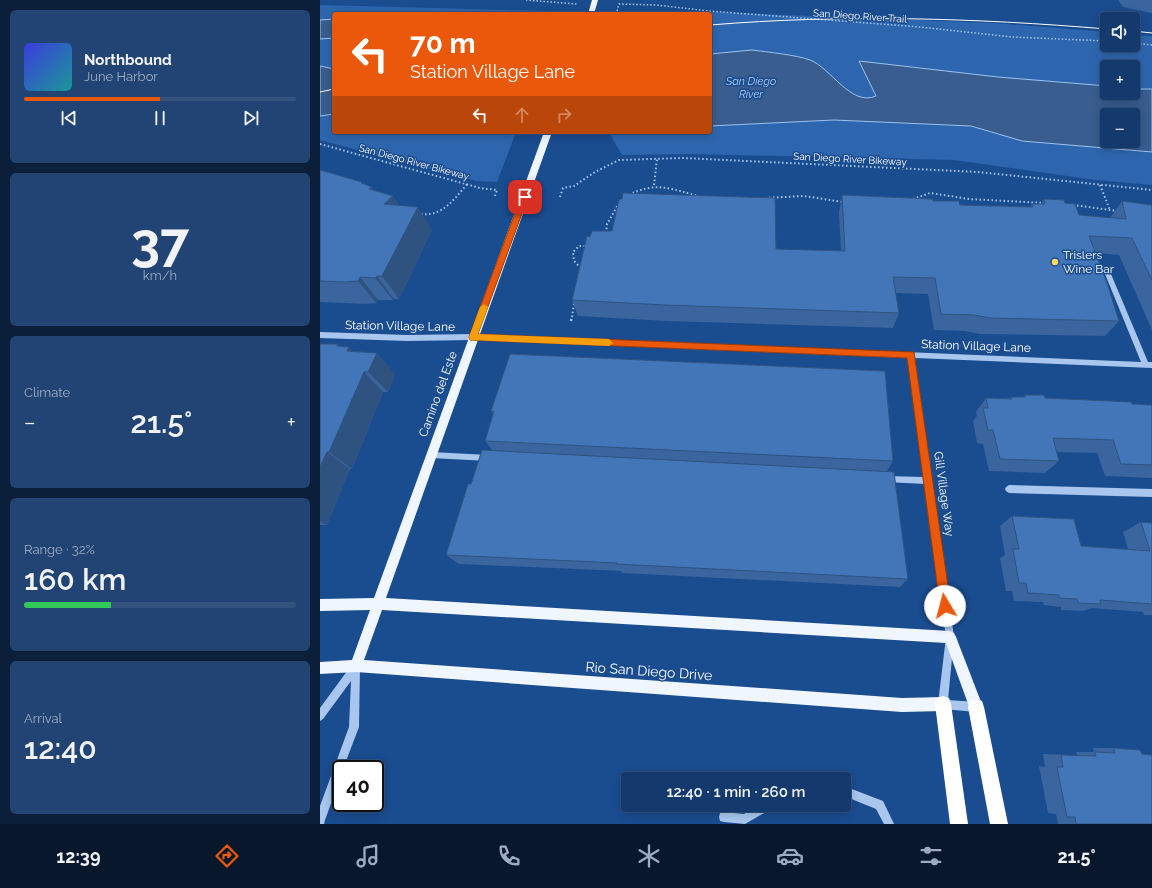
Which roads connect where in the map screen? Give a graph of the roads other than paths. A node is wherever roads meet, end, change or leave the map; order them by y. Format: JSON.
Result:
{"nodes":[{"id":1,"x":595,"y":0,"type":"edge"},
{"id":2,"x":592,"y":12,"type":"edge"},
{"id":3,"x":547,"y":134,"type":"edge"},
{"id":4,"x":1108,"y":274,"type":"dead end"},
{"id":5,"x":320,"y":335,"type":"edge"},
{"id":6,"x":473,"y":337,"type":"junction"},
{"id":7,"x":911,"y":355,"type":"junction"},
{"id":8,"x":1148,"y":365,"type":"edge"},
{"id":9,"x":431,"y":455,"type":"junction"},
{"id":10,"x":494,"y":458,"type":"edge"},
{"id":11,"x":881,"y":479,"type":"edge"},
{"id":12,"x":928,"y":481,"type":"junction"},
{"id":13,"x":1009,"y":489,"type":"dead end"},
{"id":14,"x":1152,"y":493,"type":"edge"},
{"id":15,"x":378,"y":604,"type":"junction"},
{"id":16,"x":320,"y":605,"type":"edge"},
{"id":17,"x":950,"y":637,"type":"junction"},
{"id":18,"x":356,"y":666,"type":"junction"},
{"id":19,"x":320,"y":668,"type":"edge"},
{"id":20,"x":943,"y":704,"type":"junction"},
{"id":21,"x":976,"y":707,"type":"junction"},
{"id":22,"x":320,"y":716,"type":"edge"},
{"id":23,"x":851,"y":794,"type":"edge"},
{"id":24,"x":756,"y":812,"type":"edge"},
{"id":25,"x":724,"y":817,"type":"dead end"},
{"id":26,"x":320,"y":820,"type":"edge"},
{"id":27,"x":889,"y":824,"type":"edge"},
{"id":28,"x":959,"y":824,"type":"edge"},
{"id":29,"x":999,"y":824,"type":"edge"}],
"edges":[{"from":1,"to":2,"type":"main road"},
{"from":3,"to":6,"type":"main road","name":"Camino del Este"},
{"from":4,"to":8,"type":"street"},
{"from":5,"to":6,"type":"street","name":"Station Village Lane"},
{"from":6,"to":7,"type":"street","name":"Station Village Lane"},
{"from":6,"to":9,"type":"main road","name":"Camino del Este"},
{"from":7,"to":8,"type":"street","name":"Station Village Lane"},
{"from":7,"to":12,"type":"street","name":"Gill Village Way"},
{"from":9,"to":10,"type":"street"},
{"from":9,"to":15,"type":"main road","name":"Camino del Este"},
{"from":11,"to":12,"type":"street"},
{"from":12,"to":17,"type":"street","name":"Gill Village Way"},
{"from":13,"to":14,"type":"street"},
{"from":15,"to":16,"type":"main road"},
{"from":15,"to":17,"type":"main road"},
{"from":15,"to":18,"type":"main road","name":"Camino del Este"},
{"from":17,"to":20,"type":"street","name":"Gill Village Way"},
{"from":17,"to":21,"type":"main road","name":"Gill Village Way"},
{"from":18,"to":19,"type":"main road","name":"Rio San Diego Drive"},
{"from":18,"to":20,"type":"main road","name":"Rio San Diego Drive"},
{"from":18,"to":22,"type":"street"},
{"from":18,"to":26,"type":"street"},
{"from":20,"to":21,"type":"street","name":"Rio San Diego Drive"},
{"from":20,"to":28,"type":"highway"},
{"from":21,"to":29,"type":"highway"},
{"from":23,"to":27,"type":"street"},
{"from":24,"to":25,"type":"street"}]}
